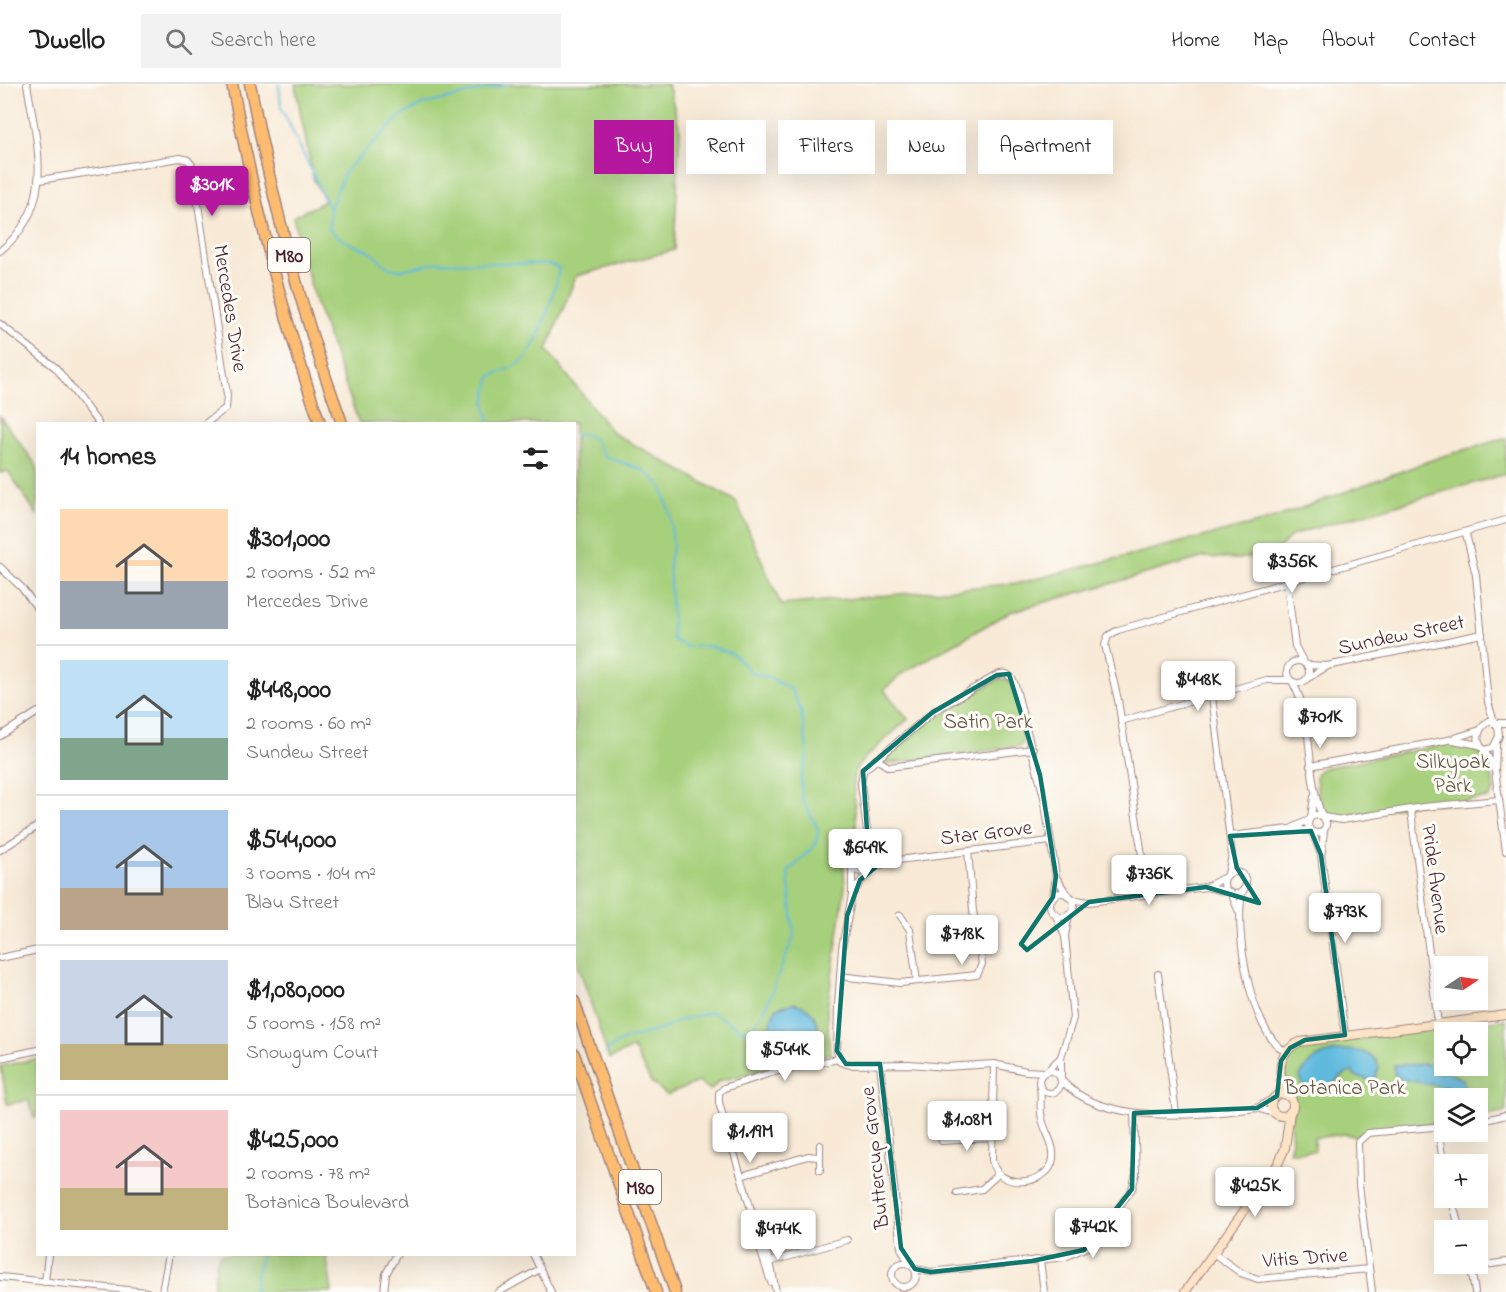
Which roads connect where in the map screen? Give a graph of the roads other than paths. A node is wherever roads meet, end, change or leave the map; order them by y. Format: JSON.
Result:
{"nodes":[{"id":1,"x":27,"y":84,"type":"edge"},
{"id":2,"x":232,"y":84,"type":"edge"},
{"id":3,"x":250,"y":84,"type":"edge"},
{"id":4,"x":40,"y":180,"type":"junction"},
{"id":5,"x":0,"y":251,"type":"edge"},
{"id":6,"x":0,"y":324,"type":"edge"},
{"id":7,"x":97,"y":422,"type":"edge"},
{"id":8,"x":207,"y":422,"type":"edge"},
{"id":9,"x":320,"y":422,"type":"edge"},
{"id":10,"x":342,"y":422,"type":"edge"},
{"id":11,"x":1506,"y":520,"type":"edge"},
{"id":12,"x":1466,"y":534,"type":"junction"},
{"id":13,"x":0,"y":567,"type":"edge"},
{"id":14,"x":1287,"y":584,"type":"junction"},
{"id":15,"x":36,"y":606,"type":"edge"},
{"id":16,"x":1482,"y":634,"type":"junction"},
{"id":17,"x":1294,"y":646,"type":"junction"},
{"id":18,"x":1305,"y":664,"type":"junction"},
{"id":19,"x":1327,"y":666,"type":"junction"},
{"id":20,"x":1288,"y":667,"type":"junction"},
{"id":21,"x":1267,"y":680,"type":"junction"},
{"id":22,"x":1306,"y":680,"type":"junction"},
{"id":23,"x":1291,"y":682,"type":"junction"},
{"id":24,"x":1212,"y":696,"type":"junction"},
{"id":25,"x":1488,"y":702,"type":"junction"},
{"id":26,"x":1302,"y":704,"type":"junction"},
{"id":27,"x":36,"y":713,"type":"edge"},
{"id":28,"x":1121,"y":721,"type":"junction"},
{"id":29,"x":1495,"y":722,"type":"junction"},
{"id":30,"x":1506,"y":723,"type":"edge"},
{"id":31,"x":1482,"y":727,"type":"junction"},
{"id":32,"x":1506,"y":731,"type":"edge"},
{"id":33,"x":0,"y":736,"type":"edge"},
{"id":34,"x":1499,"y":736,"type":"junction"},
{"id":35,"x":1448,"y":740,"type":"junction"},
{"id":36,"x":1479,"y":745,"type":"junction"},
{"id":37,"x":1496,"y":745,"type":"junction"},
{"id":38,"x":1033,"y":749,"type":"junction"},
{"id":39,"x":1484,"y":750,"type":"junction"},
{"id":40,"x":876,"y":759,"type":"junction"},
{"id":41,"x":1310,"y":766,"type":"junction"},
{"id":42,"x":1496,"y":770,"type":"junction"},
{"id":43,"x":1314,"y":797,"type":"junction"},
{"id":44,"x":1499,"y":800,"type":"junction"},
{"id":45,"x":1411,"y":811,"type":"junction"},
{"id":46,"x":1323,"y":816,"type":"junction"},
{"id":47,"x":1310,"y":819,"type":"junction"},
{"id":48,"x":1342,"y":820,"type":"junction"},
{"id":49,"x":36,"y":827,"type":"edge"},
{"id":50,"x":1290,"y":829,"type":"junction"},
{"id":51,"x":1325,"y":829,"type":"junction"},
{"id":52,"x":1312,"y":832,"type":"junction"},
{"id":53,"x":866,"y":834,"type":"junction"},
{"id":54,"x":1230,"y":836,"type":"junction"},
{"id":55,"x":1050,"y":841,"type":"junction"},
{"id":56,"x":0,"y":850,"type":"edge"},
{"id":57,"x":858,"y":851,"type":"junction"},
{"id":58,"x":968,"y":851,"type":"junction"},
{"id":59,"x":1506,"y":851,"type":"edge"},
{"id":60,"x":871,"y":855,"type":"junction"},
{"id":61,"x":1232,"y":855,"type":"junction"},
{"id":62,"x":1321,"y":855,"type":"junction"},
{"id":63,"x":890,"y":861,"type":"junction"},
{"id":64,"x":852,"y":867,"type":"junction"},
{"id":65,"x":868,"y":871,"type":"junction"},
{"id":66,"x":1241,"y":873,"type":"junction"},
{"id":67,"x":1056,"y":876,"type":"junction"},
{"id":68,"x":1226,"y":876,"type":"junction"},
{"id":69,"x":1206,"y":887,"type":"junction"},
{"id":70,"x":1243,"y":890,"type":"junction"},
{"id":71,"x":1230,"y":893,"type":"junction"},
{"id":72,"x":1148,"y":894,"type":"junction"},
{"id":73,"x":852,"y":895,"type":"junction"},
{"id":74,"x":1053,"y":897,"type":"junction"},
{"id":75,"x":1070,"y":898,"type":"junction"},
{"id":76,"x":1089,"y":902,"type":"junction"},
{"id":77,"x":1239,"y":912,"type":"junction"},
{"id":78,"x":1070,"y":914,"type":"junction"},
{"id":79,"x":900,"y":915,"type":"dead end"},
{"id":80,"x":1056,"y":916,"type":"junction"},
{"id":81,"x":1065,"y":936,"type":"junction"},
{"id":82,"x":36,"y":950,"type":"edge"},
{"id":83,"x":0,"y":958,"type":"edge"},
{"id":84,"x":1158,"y":974,"type":"dead end"},
{"id":85,"x":840,"y":976,"type":"junction"},
{"id":86,"x":917,"y":981,"type":"junction"},
{"id":87,"x":576,"y":1006,"type":"edge"},
{"id":88,"x":1506,"y":1015,"type":"edge"},
{"id":89,"x":1438,"y":1022,"type":"edge"},
{"id":90,"x":1446,"y":1022,"type":"edge"},
{"id":91,"x":1434,"y":1024,"type":"edge"},
{"id":92,"x":1345,"y":1035,"type":"junction"},
{"id":93,"x":36,"y":1050,"type":"edge"},
{"id":94,"x":1286,"y":1052,"type":"junction"},
{"id":95,"x":0,"y":1058,"type":"edge"},
{"id":96,"x":1061,"y":1058,"type":"junction"},
{"id":97,"x":576,"y":1059,"type":"edge"},
{"id":98,"x":838,"y":1059,"type":"junction"},
{"id":99,"x":880,"y":1064,"type":"junction"},
{"id":100,"x":994,"y":1064,"type":"junction"},
{"id":101,"x":1026,"y":1071,"type":"junction"},
{"id":102,"x":1046,"y":1071,"type":"junction"},
{"id":103,"x":1061,"y":1078,"type":"junction"},
{"id":104,"x":1281,"y":1081,"type":"junction"},
{"id":105,"x":1039,"y":1085,"type":"junction"},
{"id":106,"x":1070,"y":1089,"type":"junction"},
{"id":107,"x":1053,"y":1092,"type":"junction"},
{"id":108,"x":1288,"y":1096,"type":"junction"},
{"id":109,"x":1275,"y":1097,"type":"junction"},
{"id":110,"x":1041,"y":1107,"type":"junction"},
{"id":111,"x":1257,"y":1108,"type":"junction"},
{"id":112,"x":1290,"y":1112,"type":"junction"},
{"id":113,"x":1134,"y":1113,"type":"junction"},
{"id":114,"x":1176,"y":1113,"type":"junction"},
{"id":115,"x":1277,"y":1114,"type":"junction"},
{"id":116,"x":1506,"y":1115,"type":"edge"},
{"id":117,"x":1488,"y":1120,"type":"edge"},
{"id":118,"x":1434,"y":1127,"type":"edge"},
{"id":119,"x":1287,"y":1130,"type":"junction"},
{"id":120,"x":991,"y":1138,"type":"junction"},
{"id":121,"x":942,"y":1141,"type":"dead end"},
{"id":122,"x":820,"y":1145,"type":"dead end"},
{"id":123,"x":818,"y":1157,"type":"junction"},
{"id":124,"x":820,"y":1170,"type":"dead end"},
{"id":125,"x":997,"y":1175,"type":"junction"},
{"id":126,"x":741,"y":1176,"type":"junction"},
{"id":127,"x":957,"y":1193,"type":"dead end"},
{"id":128,"x":847,"y":1240,"type":"dead end"},
{"id":129,"x":901,"y":1248,"type":"junction"},
{"id":130,"x":1213,"y":1253,"type":"junction"},
{"id":131,"x":48,"y":1256,"type":"edge"},
{"id":132,"x":169,"y":1256,"type":"edge"},
{"id":133,"x":396,"y":1256,"type":"edge"},
{"id":134,"x":534,"y":1256,"type":"edge"},
{"id":135,"x":1040,"y":1260,"type":"junction"},
{"id":136,"x":1506,"y":1262,"type":"edge"},
{"id":137,"x":769,"y":1263,"type":"junction"},
{"id":138,"x":1488,"y":1264,"type":"edge"},
{"id":139,"x":896,"y":1267,"type":"junction"},
{"id":140,"x":913,"y":1267,"type":"junction"},
{"id":141,"x":540,"y":1269,"type":"junction"},
{"id":142,"x":1369,"y":1269,"type":"junction"},
{"id":143,"x":931,"y":1272,"type":"junction"},
{"id":144,"x":1472,"y":1274,"type":"edge"},
{"id":145,"x":0,"y":1277,"type":"edge"},
{"id":146,"x":914,"y":1281,"type":"junction"},
{"id":147,"x":45,"y":1282,"type":"junction"},
{"id":148,"x":897,"y":1284,"type":"junction"},
{"id":149,"x":147,"y":1292,"type":"edge"},
{"id":150,"x":162,"y":1292,"type":"edge"},
{"id":151,"x":384,"y":1292,"type":"edge"},
{"id":152,"x":499,"y":1292,"type":"edge"},
{"id":153,"x":551,"y":1292,"type":"edge"},
{"id":154,"x":656,"y":1292,"type":"edge"},
{"id":155,"x":675,"y":1292,"type":"edge"},
{"id":156,"x":775,"y":1292,"type":"edge"},
{"id":157,"x":902,"y":1292,"type":"edge"},
{"id":158,"x":909,"y":1292,"type":"edge"},
{"id":159,"x":1044,"y":1292,"type":"edge"},
{"id":160,"x":1185,"y":1292,"type":"edge"},
{"id":161,"x":1372,"y":1292,"type":"edge"},
{"id":162,"x":1475,"y":1292,"type":"edge"}],
"edges":[{"from":1,"to":4,"type":"street"},
{"from":2,"to":9,"type":"highway","number":"M80"},
{"from":3,"to":10,"type":"highway","number":"M80"},
{"from":4,"to":5,"type":"street"},
{"from":4,"to":8,"type":"street","name":"Mercedes Drive"},
{"from":6,"to":7,"type":"street"},
{"from":11,"to":12,"type":"street"},
{"from":12,"to":14,"type":"street"},
{"from":12,"to":16,"type":"street"},
{"from":13,"to":15,"type":"street"},
{"from":14,"to":17,"type":"street"},
{"from":14,"to":28,"type":"street"},
{"from":16,"to":19,"type":"street","name":"Sundew Street"},
{"from":16,"to":25,"type":"street"},
{"from":17,"to":18,"type":"street"},
{"from":17,"to":20,"type":"street"},
{"from":18,"to":19,"type":"street","name":"Sundew Street"},
{"from":18,"to":20,"type":"street"},
{"from":18,"to":22,"type":"street"},
{"from":19,"to":22,"type":"street","name":"Sundew Street"},
{"from":20,"to":21,"type":"street"},
{"from":20,"to":23,"type":"street"},
{"from":21,"to":23,"type":"street"},
{"from":21,"to":24,"type":"street"},
{"from":22,"to":23,"type":"street"},
{"from":22,"to":26,"type":"street"},
{"from":23,"to":26,"type":"street"},
{"from":24,"to":28,"type":"street"},
{"from":24,"to":54,"type":"street"},
{"from":25,"to":29,"type":"street"},
{"from":25,"to":31,"type":"street"},
{"from":26,"to":41,"type":"street"},
{"from":27,"to":33,"type":"street"},
{"from":28,"to":72,"type":"street"},
{"from":29,"to":30,"type":"street"},
{"from":29,"to":31,"type":"street"},
{"from":29,"to":34,"type":"street"},
{"from":31,"to":35,"type":"street"},
{"from":31,"to":36,"type":"street"},
{"from":32,"to":34,"type":"street"},
{"from":34,"to":37,"type":"street"},
{"from":35,"to":36,"type":"street"},
{"from":35,"to":41,"type":"street"},
{"from":36,"to":39,"type":"street"},
{"from":37,"to":39,"type":"street"},
{"from":37,"to":42,"type":"street"},
{"from":38,"to":40,"type":"street"},
{"from":38,"to":40,"type":"street"},
{"from":38,"to":55,"type":"street"},
{"from":39,"to":42,"type":"street"},
{"from":40,"to":53,"type":"street"},
{"from":41,"to":43,"type":"street"},
{"from":42,"to":44,"type":"street"},
{"from":43,"to":46,"type":"street"},
{"from":43,"to":47,"type":"street"},
{"from":44,"to":45,"type":"street"},
{"from":44,"to":59,"type":"street"},
{"from":45,"to":48,"type":"street"},
{"from":45,"to":89,"type":"street","name":"Pride Avenue"},
{"from":46,"to":47,"type":"street"},
{"from":46,"to":48,"type":"street"},
{"from":46,"to":51,"type":"street"},
{"from":47,"to":50,"type":"street"},
{"from":47,"to":52,"type":"street"},
{"from":48,"to":51,"type":"street"},
{"from":49,"to":56,"type":"street"},
{"from":50,"to":52,"type":"street"},
{"from":50,"to":54,"type":"street"},
{"from":51,"to":52,"type":"street"},
{"from":51,"to":62,"type":"street"},
{"from":52,"to":62,"type":"street"},
{"from":53,"to":57,"type":"street"},
{"from":53,"to":60,"type":"street"},
{"from":54,"to":61,"type":"street"},
{"from":55,"to":58,"type":"street","name":"Star Grove"},
{"from":55,"to":67,"type":"street"},
{"from":57,"to":60,"type":"street"},
{"from":57,"to":64,"type":"street"},
{"from":58,"to":63,"type":"street","name":"Star Grove"},
{"from":58,"to":86,"type":"street"},
{"from":60,"to":63,"type":"street","name":"Star Grove"},
{"from":60,"to":65,"type":"street"},
{"from":61,"to":66,"type":"street"},
{"from":61,"to":68,"type":"street"},
{"from":62,"to":92,"type":"street"},
{"from":63,"to":65,"type":"street","name":"Star Grove"},
{"from":64,"to":65,"type":"street"},
{"from":64,"to":73,"type":"street"},
{"from":65,"to":73,"type":"street"},
{"from":66,"to":68,"type":"street"},
{"from":66,"to":70,"type":"street"},
{"from":67,"to":74,"type":"street"},
{"from":67,"to":75,"type":"street"},
{"from":68,"to":69,"type":"street"},
{"from":68,"to":71,"type":"street"},
{"from":69,"to":71,"type":"street"},
{"from":69,"to":72,"type":"street"},
{"from":70,"to":71,"type":"street"},
{"from":70,"to":77,"type":"street"},
{"from":71,"to":77,"type":"street"},
{"from":72,"to":76,"type":"street"},
{"from":73,"to":85,"type":"street"},
{"from":74,"to":75,"type":"street"},
{"from":74,"to":80,"type":"street"},
{"from":75,"to":76,"type":"street"},
{"from":75,"to":78,"type":"street"},
{"from":76,"to":78,"type":"street"},
{"from":77,"to":94,"type":"street"},
{"from":78,"to":80,"type":"street"},
{"from":78,"to":81,"type":"street"},
{"from":79,"to":86,"type":"street"},
{"from":80,"to":81,"type":"street"},
{"from":81,"to":96,"type":"street"},
{"from":82,"to":83,"type":"street"},
{"from":84,"to":114,"type":"street"},
{"from":85,"to":86,"type":"street"},
{"from":85,"to":98,"type":"street"},
{"from":87,"to":155,"type":"highway","number":"M80"},
{"from":88,"to":90,"type":"street"},
{"from":91,"to":92,"type":"street"},
{"from":92,"to":94,"type":"street"},
{"from":93,"to":95,"type":"street"},
{"from":94,"to":104,"type":"street"},
{"from":96,"to":102,"type":"street"},
{"from":96,"to":103,"type":"street"},
{"from":97,"to":154,"type":"highway","number":"M80"},
{"from":98,"to":99,"type":"street"},
{"from":98,"to":126,"type":"street"},
{"from":99,"to":100,"type":"street"},
{"from":99,"to":129,"type":"street","name":"Buttercup Grove"},
{"from":100,"to":101,"type":"street"},
{"from":100,"to":120,"type":"street"},
{"from":101,"to":102,"type":"street"},
{"from":101,"to":105,"type":"street"},
{"from":102,"to":103,"type":"street"},
{"from":102,"to":105,"type":"street"},
{"from":103,"to":106,"type":"street"},
{"from":103,"to":107,"type":"street"},
{"from":104,"to":108,"type":"street"},
{"from":104,"to":109,"type":"street"},
{"from":105,"to":107,"type":"street"},
{"from":105,"to":110,"type":"street"},
{"from":106,"to":107,"type":"street"},
{"from":106,"to":113,"type":"street"},
{"from":107,"to":110,"type":"street"},
{"from":108,"to":109,"type":"street"},
{"from":108,"to":112,"type":"street"},
{"from":109,"to":111,"type":"street"},
{"from":109,"to":115,"type":"street"},
{"from":110,"to":125,"type":"street"},
{"from":111,"to":114,"type":"street"},
{"from":111,"to":115,"type":"street"},
{"from":112,"to":115,"type":"street"},
{"from":112,"to":119,"type":"street"},
{"from":113,"to":114,"type":"street"},
{"from":113,"to":135,"type":"street"},
{"from":115,"to":119,"type":"street"},
{"from":116,"to":117,"type":"street"},
{"from":118,"to":142,"type":"street"},
{"from":119,"to":130,"type":"street"},
{"from":120,"to":121,"type":"street"},
{"from":120,"to":125,"type":"street"},
{"from":122,"to":123,"type":"street"},
{"from":123,"to":124,"type":"street"},
{"from":123,"to":126,"type":"street"},
{"from":125,"to":127,"type":"street"},
{"from":126,"to":137,"type":"street"},
{"from":128,"to":137,"type":"street"},
{"from":129,"to":139,"type":"street","name":"Buttercup Grove"},
{"from":129,"to":140,"type":"street","name":"Buttercup Grove"},
{"from":130,"to":142,"type":"street","name":"Vitis Drive"},
{"from":130,"to":160,"type":"street"},
{"from":131,"to":147,"type":"street"},
{"from":132,"to":150,"type":"street"},
{"from":133,"to":151,"type":"street"},
{"from":134,"to":141,"type":"street"},
{"from":135,"to":143,"type":"street"},
{"from":135,"to":159,"type":"street"},
{"from":136,"to":138,"type":"street"},
{"from":137,"to":156,"type":"street"},
{"from":139,"to":140,"type":"street"},
{"from":139,"to":148,"type":"street"},
{"from":140,"to":143,"type":"street"},
{"from":140,"to":146,"type":"street"},
{"from":141,"to":152,"type":"street"},
{"from":141,"to":153,"type":"street"},
{"from":142,"to":161,"type":"street"},
{"from":143,"to":146,"type":"street"},
{"from":144,"to":162,"type":"street"},
{"from":145,"to":147,"type":"street"},
{"from":146,"to":148,"type":"street"},
{"from":146,"to":158,"type":"street"},
{"from":147,"to":149,"type":"street"},
{"from":148,"to":157,"type":"street"}]}
